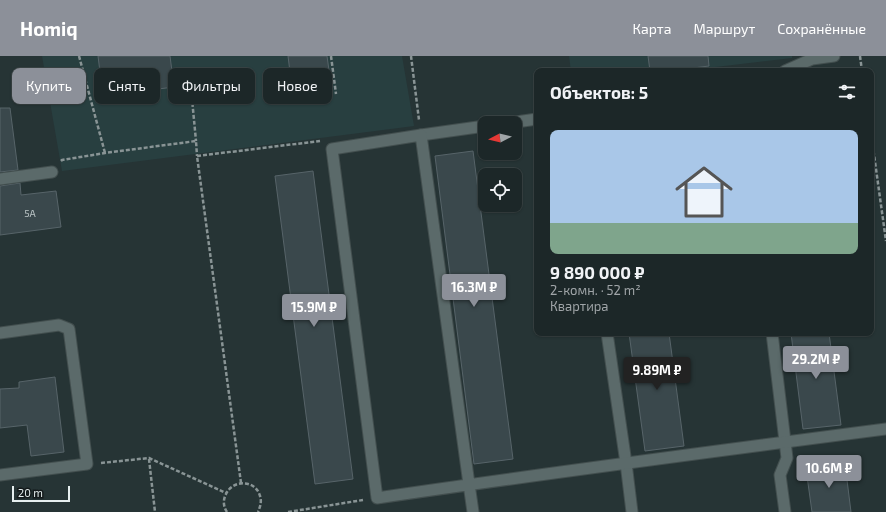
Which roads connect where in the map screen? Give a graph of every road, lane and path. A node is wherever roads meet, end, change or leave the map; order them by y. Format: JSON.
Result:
{"nodes":[{"id":1,"x":79,"y":56,"type":"edge"},
{"id":2,"x":331,"y":56,"type":"edge"},
{"id":3,"x":411,"y":56,"type":"edge"},
{"id":4,"x":834,"y":56,"type":"edge"},
{"id":5,"x":860,"y":56,"type":"edge"},
{"id":6,"x":189,"y":67,"type":"dead end"},
{"id":7,"x":792,"y":68,"type":"edge"},
{"id":8,"x":862,"y":68,"type":"edge"},
{"id":9,"x":336,"y":94,"type":"dead end"},
{"id":10,"x":534,"y":119,"type":"edge"},
{"id":11,"x":522,"y":121,"type":"edge"},
{"id":12,"x":478,"y":127,"type":"edge"},
{"id":13,"x":421,"y":135,"type":"junction"},
{"id":14,"x":196,"y":141,"type":"junction"},
{"id":15,"x":332,"y":149,"type":"junction"},
{"id":16,"x":105,"y":153,"type":"junction"},
{"id":17,"x":874,"y":155,"type":"edge"},
{"id":18,"x":197,"y":156,"type":"junction"},
{"id":19,"x":52,"y":172,"type":"joint"},
{"id":20,"x":0,"y":179,"type":"edge"},
{"id":21,"x":886,"y":241,"type":"edge"},
{"id":22,"x":0,"y":333,"type":"edge"},
{"id":23,"x":607,"y":336,"type":"edge"},
{"id":24,"x":772,"y":336,"type":"edge"},
{"id":25,"x":886,"y":429,"type":"edge"},
{"id":26,"x":786,"y":442,"type":"junction"},
{"id":27,"x":149,"y":458,"type":"junction"},
{"id":28,"x":626,"y":463,"type":"junction"},
{"id":29,"x":87,"y":464,"type":"junction"},
{"id":30,"x":0,"y":475,"type":"edge"},
{"id":31,"x":241,"y":483,"type":"junction"},
{"id":32,"x":469,"y":484,"type":"junction"},
{"id":33,"x":226,"y":493,"type":"junction"},
{"id":34,"x":377,"y":498,"type":"junction"},
{"id":35,"x":155,"y":512,"type":"edge"},
{"id":36,"x":227,"y":512,"type":"edge"},
{"id":37,"x":258,"y":512,"type":"edge"},
{"id":38,"x":288,"y":512,"type":"edge"},
{"id":39,"x":472,"y":512,"type":"edge"},
{"id":40,"x":632,"y":512,"type":"edge"},
{"id":41,"x":785,"y":512,"type":"edge"}],
"edges":[{"from":1,"to":16,"type":"path"},
{"from":2,"to":9,"type":"path"},
{"from":3,"to":13,"type":"path"},
{"from":4,"to":7,"type":"lane"},
{"from":5,"to":8,"type":"path"},
{"from":6,"to":14,"type":"path"},
{"from":10,"to":11,"type":"lane"},
{"from":12,"to":13,"type":"lane"},
{"from":13,"to":15,"type":"lane"},
{"from":13,"to":32,"type":"lane"},
{"from":14,"to":16,"type":"path"},
{"from":14,"to":18,"type":"path"},
{"from":15,"to":18,"type":"path"},
{"from":15,"to":34,"type":"lane"},
{"from":16,"to":19,"type":"path"},
{"from":17,"to":21,"type":"path"},
{"from":18,"to":31,"type":"path"},
{"from":19,"to":20,"type":"lane"},
{"from":22,"to":29,"type":"lane"},
{"from":23,"to":28,"type":"lane"},
{"from":24,"to":26,"type":"lane"},
{"from":25,"to":26,"type":"lane"},
{"from":26,"to":28,"type":"lane"},
{"from":26,"to":41,"type":"lane"},
{"from":27,"to":29,"type":"path"},
{"from":27,"to":33,"type":"path"},
{"from":27,"to":35,"type":"path"},
{"from":28,"to":32,"type":"lane"},
{"from":28,"to":40,"type":"lane"},
{"from":29,"to":30,"type":"lane"},
{"from":31,"to":33,"type":"path"},
{"from":31,"to":37,"type":"path"},
{"from":32,"to":34,"type":"lane"},
{"from":32,"to":39,"type":"lane"},
{"from":33,"to":36,"type":"path"},
{"from":34,"to":38,"type":"path"}]}
